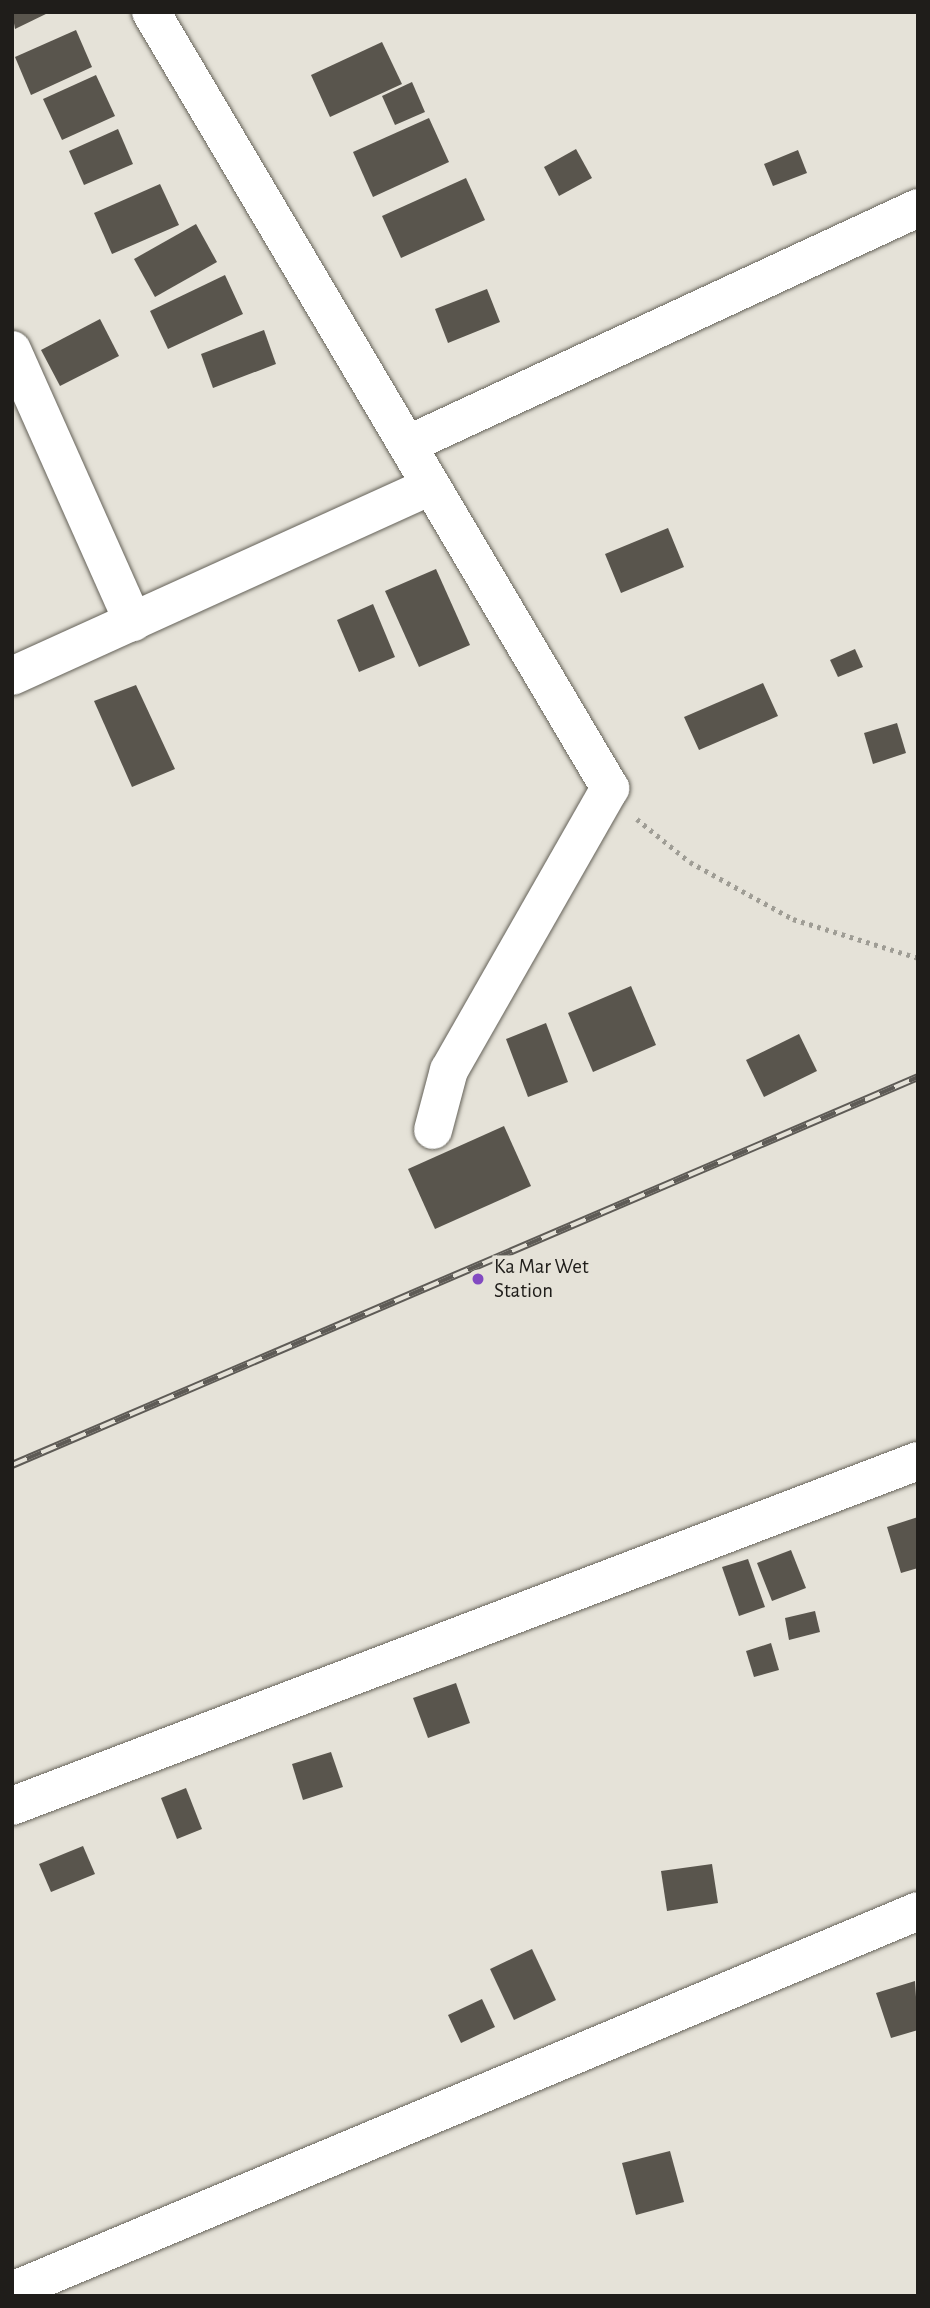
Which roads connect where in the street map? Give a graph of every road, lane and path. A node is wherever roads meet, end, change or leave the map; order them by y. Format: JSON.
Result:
{"nodes":[{"id":1,"x":151,"y":12,"type":"edge"},
{"id":2,"x":918,"y":208,"type":"edge"},
{"id":3,"x":12,"y":350,"type":"edge"},
{"id":4,"x":409,"y":444,"type":"junction"},
{"id":5,"x":430,"y":486,"type":"junction"},
{"id":6,"x":133,"y":622,"type":"junction"},
{"id":7,"x":12,"y":676,"type":"edge"},
{"id":8,"x":610,"y":788,"type":"junction"},
{"id":9,"x":918,"y":958,"type":"edge"},
{"id":10,"x":433,"y":1130,"type":"dead end"},
{"id":11,"x":918,"y":1461,"type":"edge"},
{"id":12,"x":12,"y":1806,"type":"edge"},
{"id":13,"x":918,"y":1911,"type":"edge"},
{"id":14,"x":12,"y":2291,"type":"edge"}],
"edges":[{"from":1,"to":4,"type":"street"},
{"from":2,"to":4,"type":"street"},
{"from":3,"to":6,"type":"street"},
{"from":4,"to":5,"type":"street"},
{"from":5,"to":6,"type":"street"},
{"from":5,"to":8,"type":"street"},
{"from":6,"to":7,"type":"street"},
{"from":8,"to":9,"type":"path"},
{"from":8,"to":10,"type":"street"},
{"from":11,"to":12,"type":"street"},
{"from":13,"to":14,"type":"street"}]}
